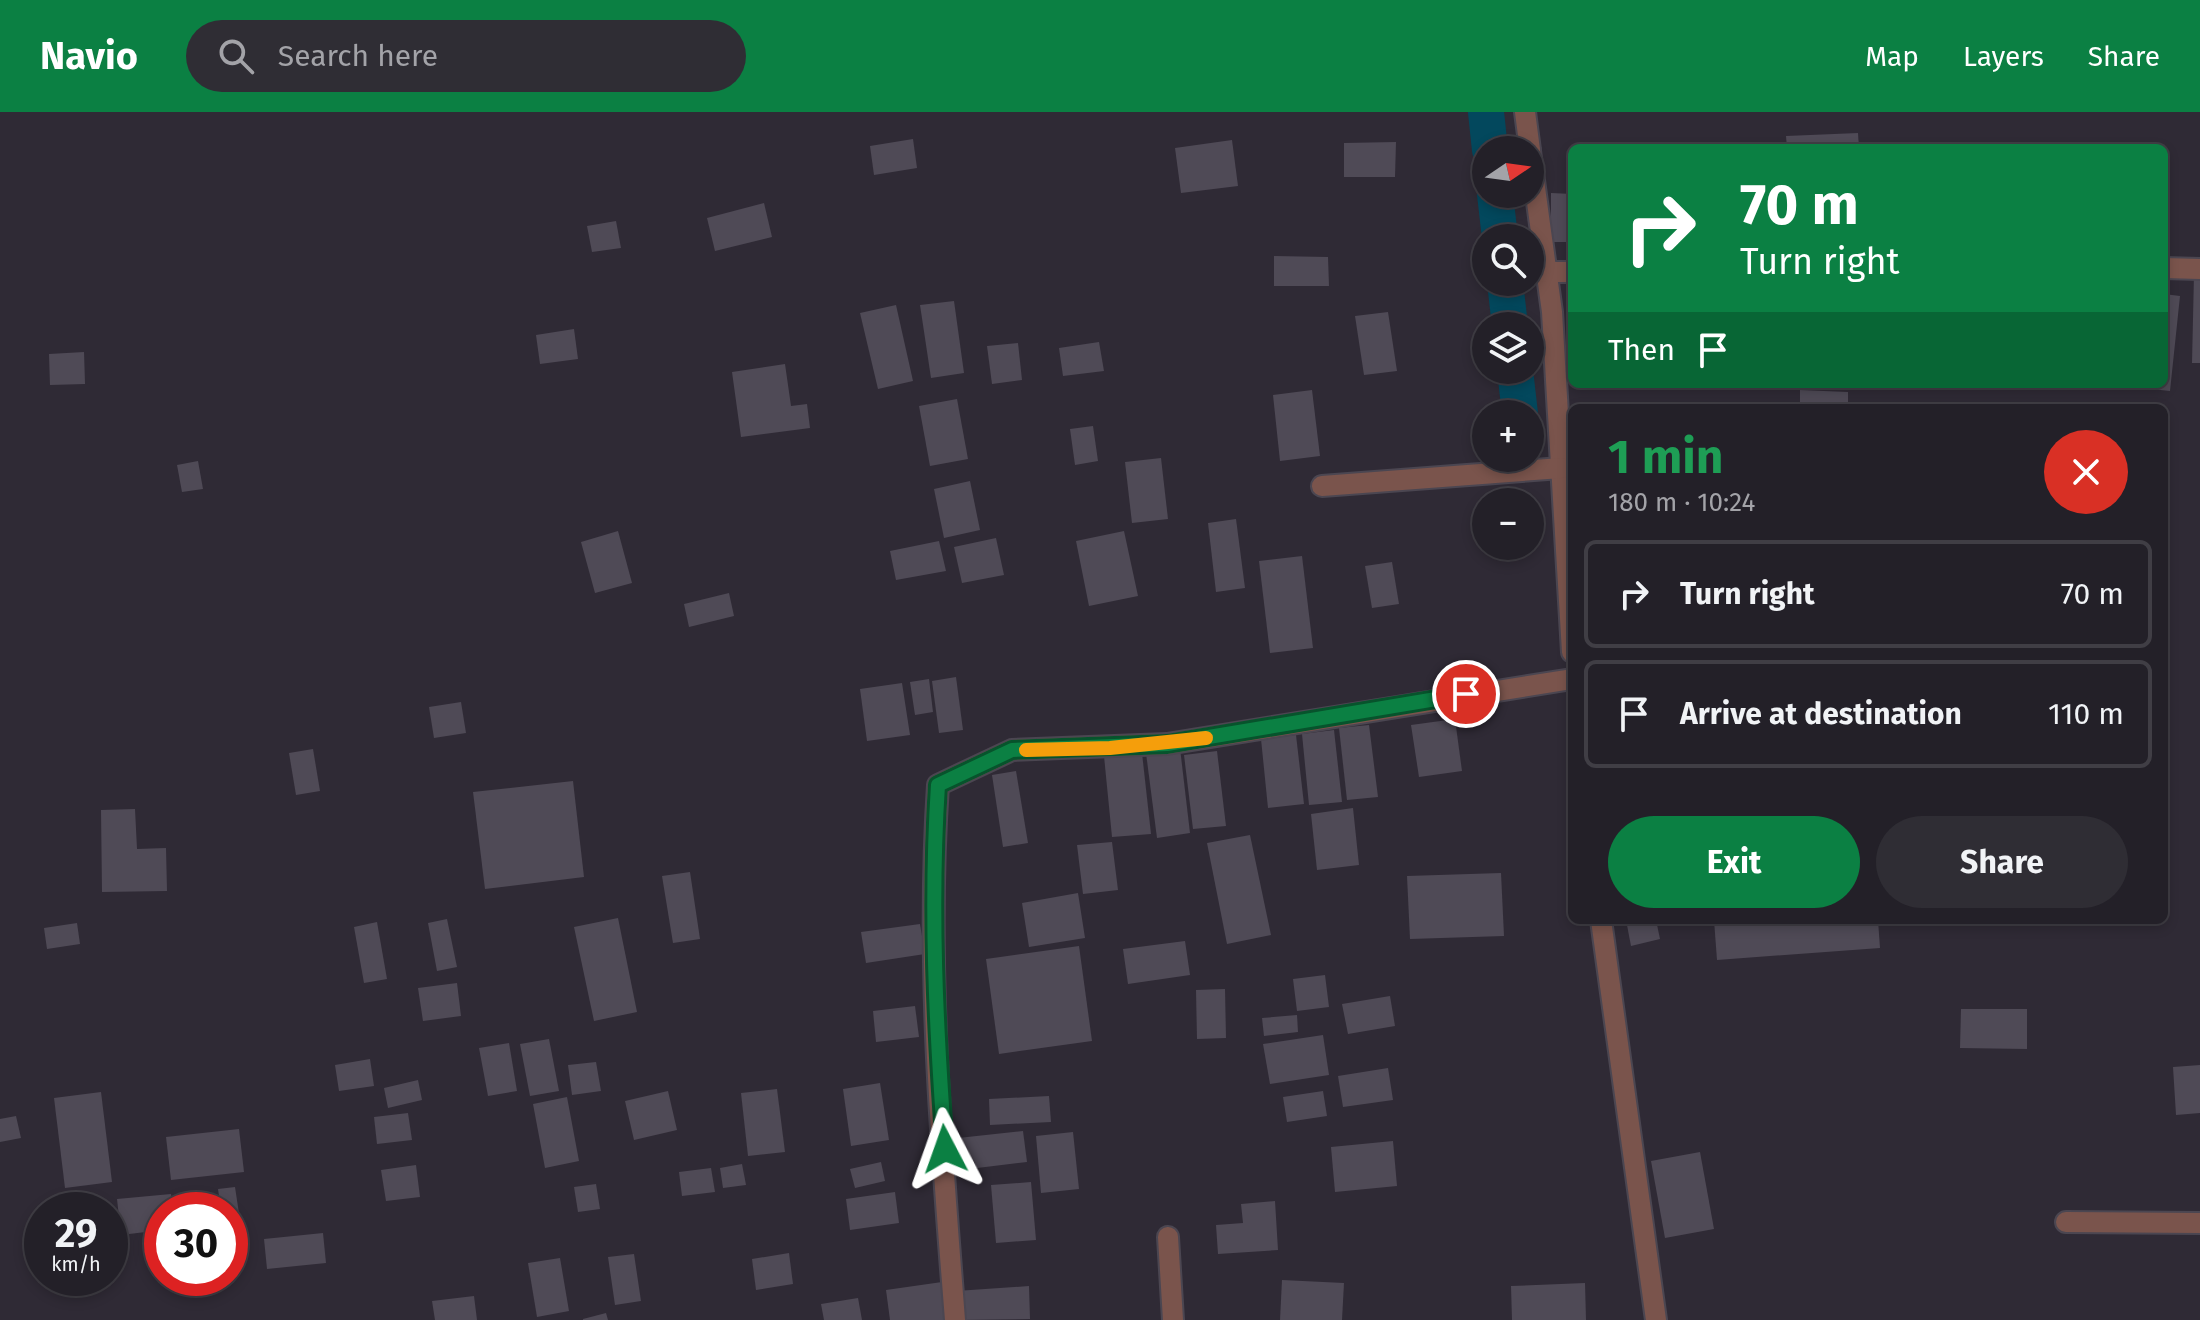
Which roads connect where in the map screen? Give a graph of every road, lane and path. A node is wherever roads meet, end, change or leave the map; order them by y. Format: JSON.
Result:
{"nodes":[{"id":1,"x":1525,"y":112,"type":"edge"},
{"id":2,"x":1528,"y":136,"type":"edge"},
{"id":3,"x":1538,"y":208,"type":"edge"},
{"id":4,"x":2168,"y":268,"type":"edge"},
{"id":5,"x":2200,"y":269,"type":"edge"},
{"id":6,"x":1546,"y":272,"type":"junction"},
{"id":7,"x":1568,"y":272,"type":"edge"},
{"id":8,"x":1561,"y":468,"type":"junction"},
{"id":9,"x":1322,"y":486,"type":"dead end"},
{"id":10,"x":1568,"y":585,"type":"edge"},
{"id":11,"x":1568,"y":680,"type":"edge"},
{"id":12,"x":1602,"y":924,"type":"edge"},
{"id":13,"x":2066,"y":1222,"type":"dead end"},
{"id":14,"x":2200,"y":1223,"type":"edge"},
{"id":15,"x":1168,"y":1237,"type":"dead end"},
{"id":16,"x":955,"y":1320,"type":"edge"},
{"id":17,"x":1173,"y":1320,"type":"edge"},
{"id":18,"x":1656,"y":1320,"type":"edge"}],
"edges":[{"from":1,"to":2,"type":"street"},
{"from":3,"to":6,"type":"street"},
{"from":4,"to":5,"type":"street"},
{"from":6,"to":7,"type":"street"},
{"from":6,"to":8,"type":"street"},
{"from":8,"to":9,"type":"street"},
{"from":8,"to":10,"type":"street"},
{"from":11,"to":16,"type":"street"},
{"from":12,"to":18,"type":"street"},
{"from":13,"to":14,"type":"street"},
{"from":15,"to":17,"type":"street"}]}
